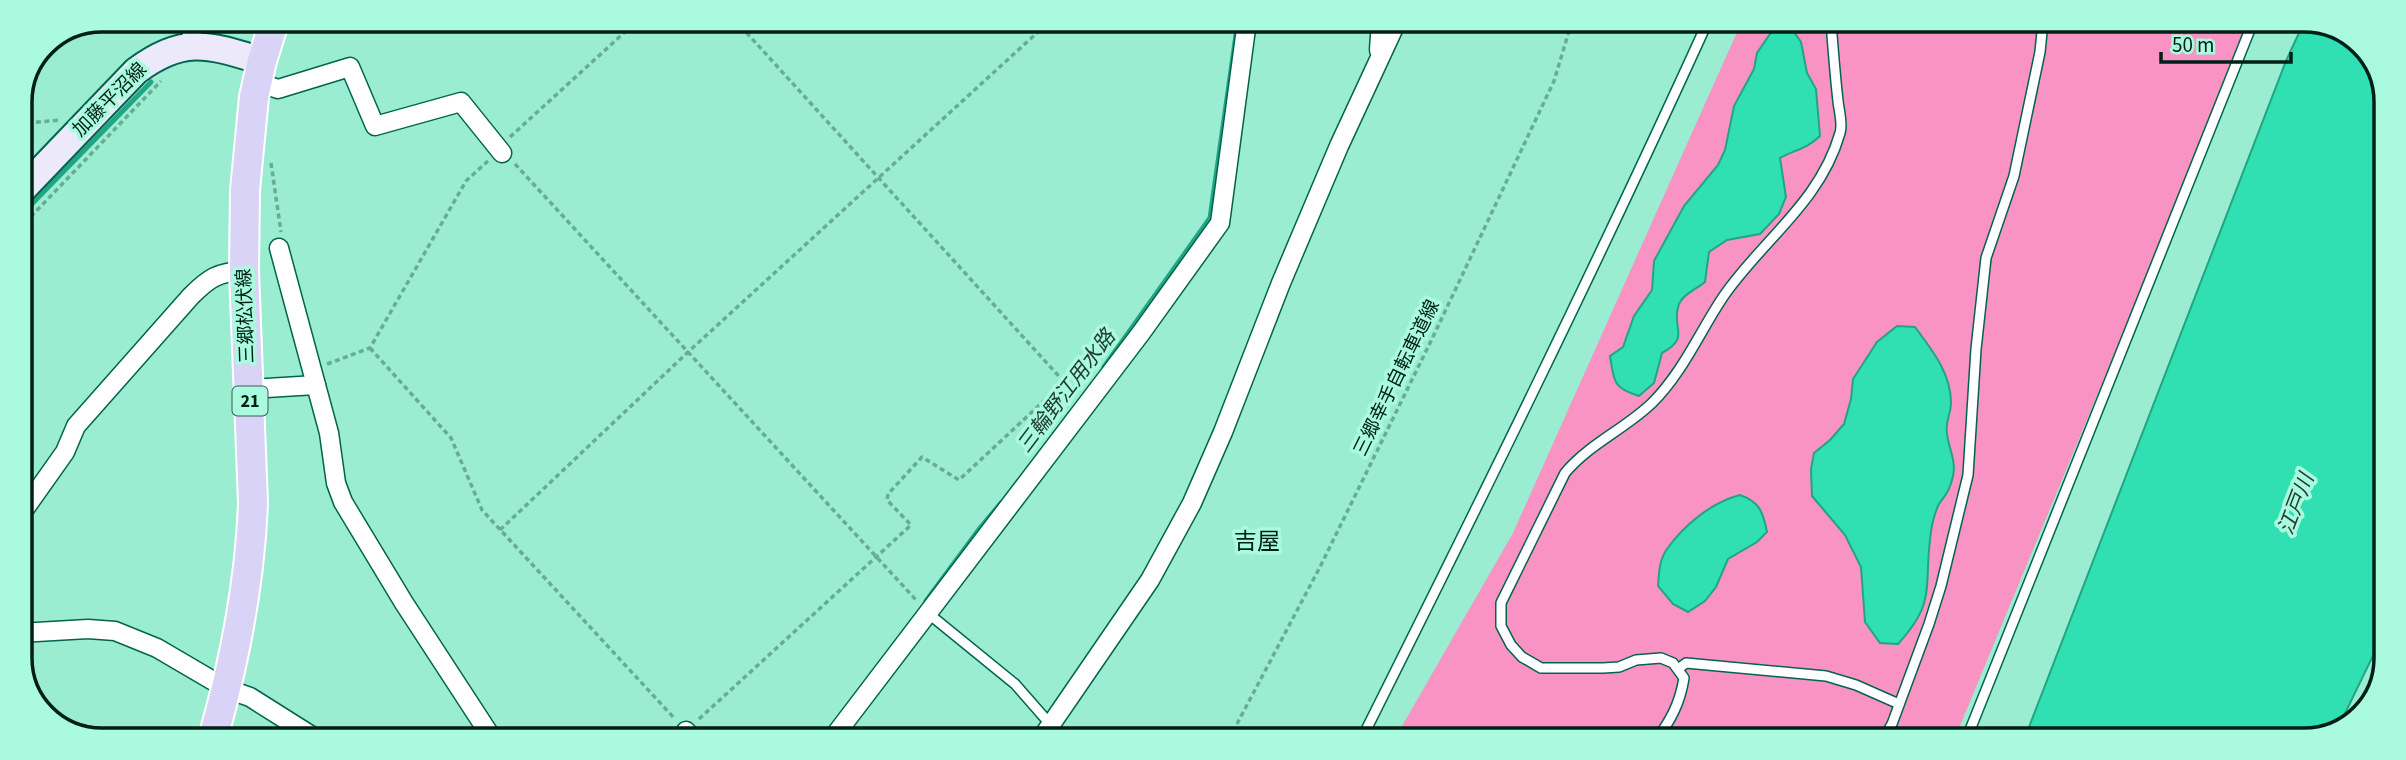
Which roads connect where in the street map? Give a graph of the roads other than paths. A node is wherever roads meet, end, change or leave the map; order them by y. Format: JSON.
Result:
{"nodes":[{"id":1,"x":192,"y":32,"type":"edge"},
{"id":2,"x":271,"y":32,"type":"edge"},
{"id":3,"x":1246,"y":32,"type":"edge"},
{"id":4,"x":1380,"y":32,"type":"edge"},
{"id":5,"x":1391,"y":32,"type":"edge"},
{"id":6,"x":1703,"y":32,"type":"edge"},
{"id":7,"x":1832,"y":32,"type":"edge"},
{"id":8,"x":2042,"y":32,"type":"edge"},
{"id":9,"x":2249,"y":32,"type":"edge"},
{"id":10,"x":1378,"y":60,"type":"junction"},
{"id":11,"x":259,"y":71,"type":"junction"},
{"id":12,"x":500,"y":150,"type":"road end"},
{"id":13,"x":32,"y":179,"type":"edge"},
{"id":14,"x":244,"y":262,"type":"junction"},
{"id":15,"x":314,"y":377,"type":"junction"},
{"id":16,"x":249,"y":390,"type":"junction"},
{"id":17,"x":32,"y":499,"type":"edge"},
{"id":18,"x":929,"y":614,"type":"junction"},
{"id":19,"x":32,"y":633,"type":"edge"},
{"id":20,"x":1678,"y":669,"type":"junction"},
{"id":21,"x":227,"y":689,"type":"junction"},
{"id":22,"x":1899,"y":704,"type":"junction"},
{"id":23,"x":216,"y":728,"type":"edge"},
{"id":24,"x":299,"y":728,"type":"edge"},
{"id":25,"x":485,"y":728,"type":"edge"},
{"id":26,"x":841,"y":728,"type":"edge"},
{"id":27,"x":1043,"y":728,"type":"edge"},
{"id":28,"x":1047,"y":728,"type":"edge"},
{"id":29,"x":1367,"y":728,"type":"edge"},
{"id":30,"x":1666,"y":728,"type":"edge"},
{"id":31,"x":1888,"y":728,"type":"edge"},
{"id":32,"x":1971,"y":728,"type":"edge"}],
"edges":[{"from":1,"to":11,"type":"main road","name":"加藤平沼線"},
{"from":1,"to":13,"type":"main road","name":"加藤平沼線"},
{"from":2,"to":11,"type":"main road","name":"三郷松伏線","number":"21"},
{"from":3,"to":18,"type":"street"},
{"from":4,"to":10,"type":"street"},
{"from":5,"to":10,"type":"street"},
{"from":6,"to":29,"type":"lane"},
{"from":7,"to":20,"type":"lane"},
{"from":8,"to":22,"type":"lane"},
{"from":9,"to":32,"type":"lane"},
{"from":10,"to":28,"type":"street"},
{"from":11,"to":12,"type":"street"},
{"from":11,"to":14,"type":"main road","name":"三郷松伏線","number":"21"},
{"from":14,"to":15,"type":"street"},
{"from":14,"to":16,"type":"main road","name":"三郷松伏線","number":"21"},
{"from":14,"to":17,"type":"street"},
{"from":15,"to":16,"type":"street"},
{"from":15,"to":25,"type":"street"},
{"from":16,"to":21,"type":"main road","name":"三郷松伏線","number":"21"},
{"from":18,"to":26,"type":"street"},
{"from":18,"to":27,"type":"lane"},
{"from":19,"to":21,"type":"street"},
{"from":20,"to":22,"type":"lane"},
{"from":20,"to":30,"type":"lane"},
{"from":21,"to":23,"type":"main road","name":"三郷松伏線","number":"21"},
{"from":21,"to":24,"type":"street"},
{"from":22,"to":31,"type":"lane"}]}
